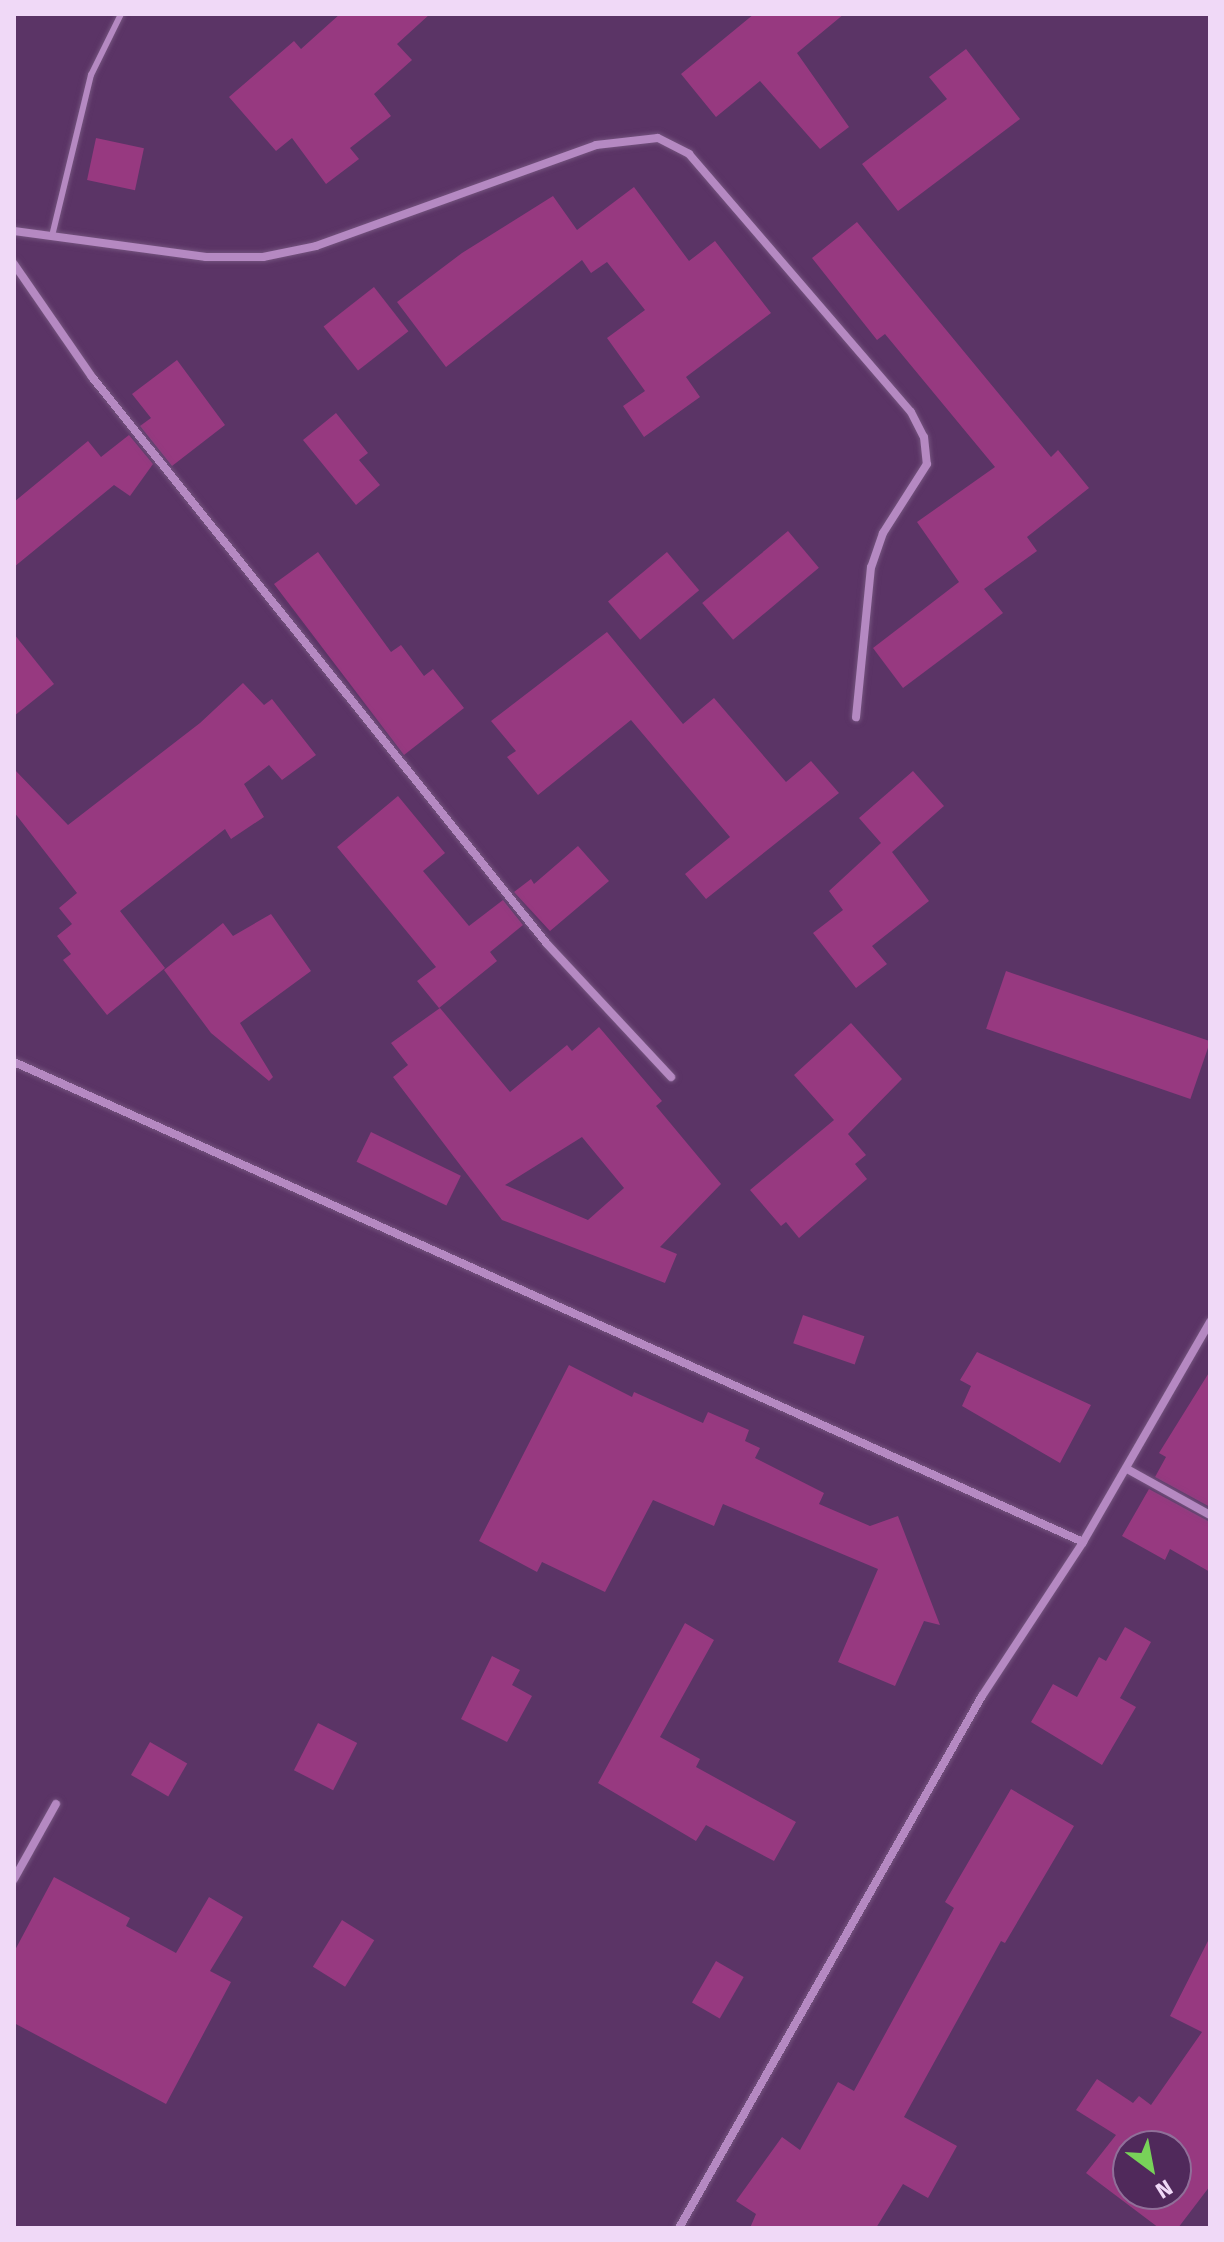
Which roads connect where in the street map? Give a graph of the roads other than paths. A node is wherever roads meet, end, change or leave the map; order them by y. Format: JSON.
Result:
{"nodes":[{"id":1,"x":121,"y":14,"type":"edge"},
{"id":2,"x":14,"y":231,"type":"edge"},
{"id":3,"x":52,"y":236,"type":"junction"},
{"id":4,"x":14,"y":264,"type":"edge"},
{"id":5,"x":856,"y":717,"type":"dead end"},
{"id":6,"x":14,"y":1062,"type":"edge"},
{"id":7,"x":671,"y":1077,"type":"dead end"},
{"id":8,"x":1210,"y":1322,"type":"edge"},
{"id":9,"x":1127,"y":1469,"type":"junction"},
{"id":10,"x":1210,"y":1515,"type":"edge"},
{"id":11,"x":1083,"y":1542,"type":"junction"},
{"id":12,"x":56,"y":1804,"type":"dead end"},
{"id":13,"x":14,"y":1879,"type":"edge"},
{"id":14,"x":679,"y":2228,"type":"edge"}],
"edges":[{"from":1,"to":3,"type":"lane"},
{"from":2,"to":3,"type":"street"},
{"from":3,"to":5,"type":"street"},
{"from":4,"to":7,"type":"street"},
{"from":6,"to":11,"type":"street"},
{"from":8,"to":9,"type":"street"},
{"from":9,"to":10,"type":"street"},
{"from":9,"to":11,"type":"street"},
{"from":11,"to":14,"type":"street"},
{"from":12,"to":13,"type":"street"}]}
